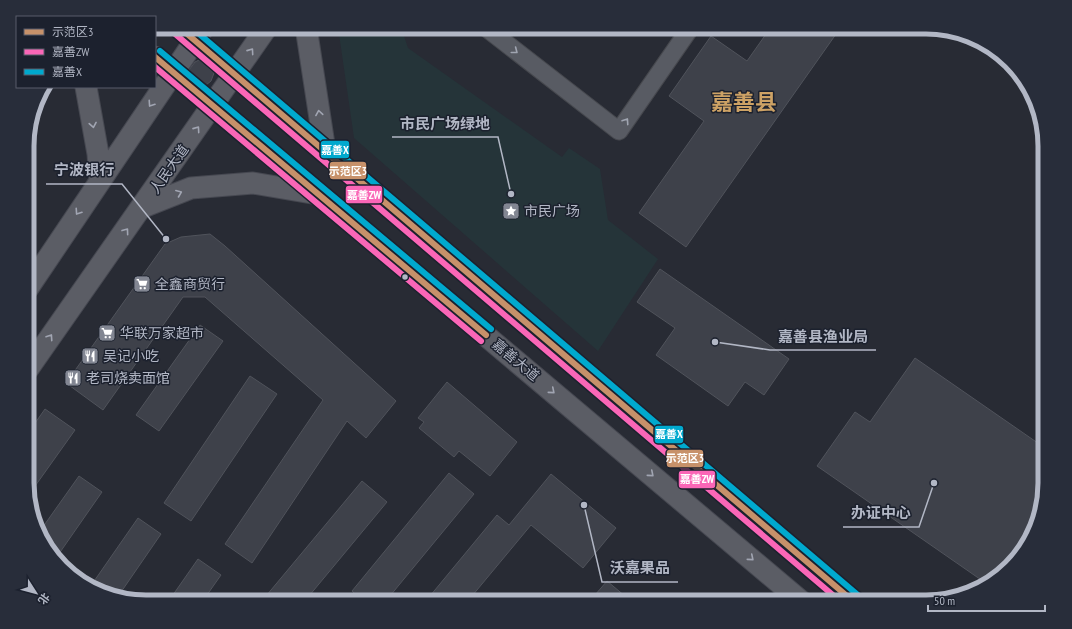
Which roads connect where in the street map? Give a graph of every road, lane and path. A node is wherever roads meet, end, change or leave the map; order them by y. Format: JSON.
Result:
{"nodes":[{"id":1,"x":199,"y":34,"type":"edge"},
{"id":2,"x":262,"y":34,"type":"edge"},
{"id":3,"x":307,"y":34,"type":"edge"},
{"id":4,"x":493,"y":34,"type":"edge"},
{"id":5,"x":685,"y":34,"type":"edge"},
{"id":6,"x":156,"y":58,"type":"edge"},
{"id":7,"x":173,"y":72,"type":"junction"},
{"id":8,"x":234,"y":74,"type":"junction"},
{"id":9,"x":86,"y":88,"type":"edge"},
{"id":10,"x":213,"y":105,"type":"junction"},
{"id":11,"x":325,"y":151,"type":"junction"},
{"id":12,"x":100,"y":180,"type":"junction"},
{"id":13,"x":319,"y":194,"type":"junction"},
{"id":14,"x":143,"y":207,"type":"junction"},
{"id":15,"x":34,"y":279,"type":"edge"},
{"id":16,"x":34,"y":361,"type":"edge"},
{"id":17,"x":794,"y":595,"type":"edge"},
{"id":18,"x":846,"y":595,"type":"edge"}],
"edges":[{"from":1,"to":7,"type":"main road"},
{"from":1,"to":8,"type":"main road"},
{"from":8,"to":2,"type":"main road","name":"人民大道","one_way":true},
{"from":11,"to":3,"type":"main road","one_way":true},
{"from":4,"to":5,"type":"lane","one_way":true},
{"from":6,"to":7,"type":"main road","name":"嘉善大道"},
{"from":7,"to":10,"type":"main road","name":"嘉善大道"},
{"from":7,"to":12,"type":"main road","one_way":true},
{"from":8,"to":10,"type":"main road","name":"人民大道"},
{"from":8,"to":11,"type":"main road"},
{"from":9,"to":12,"type":"main road","one_way":true},
{"from":10,"to":13,"type":"main road","name":"嘉善大道"},
{"from":14,"to":10,"type":"main road","name":"人民大道","one_way":true},
{"from":11,"to":18,"type":"main road"},
{"from":12,"to":15,"type":"main road","one_way":true},
{"from":14,"to":13,"type":"main road","one_way":true},
{"from":13,"to":17,"type":"main road","name":"嘉善大道","one_way":true},
{"from":16,"to":14,"type":"main road","name":"人民大道","one_way":true}]}
